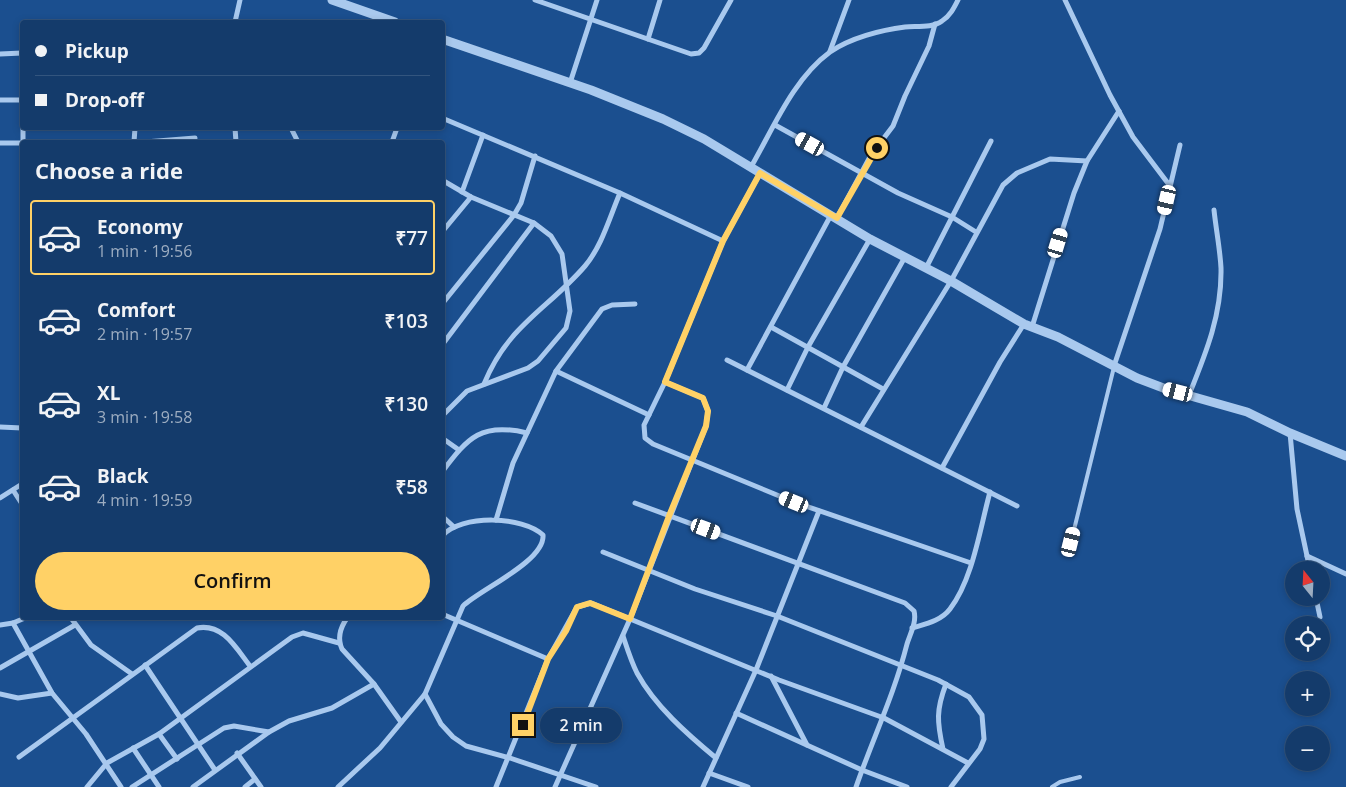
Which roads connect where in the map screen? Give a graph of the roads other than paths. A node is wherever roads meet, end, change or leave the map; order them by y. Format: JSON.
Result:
{"nodes":[{"id":1,"x":240,"y":0,"type":"edge"},
{"id":2,"x":332,"y":0,"type":"edge"},
{"id":3,"x":535,"y":0,"type":"edge"},
{"id":4,"x":597,"y":0,"type":"edge"},
{"id":5,"x":660,"y":0,"type":"edge"},
{"id":6,"x":731,"y":0,"type":"edge"},
{"id":7,"x":849,"y":0,"type":"edge"},
{"id":8,"x":958,"y":0,"type":"edge"},
{"id":9,"x":1065,"y":0,"type":"edge"},
{"id":10,"x":356,"y":4,"type":"edge"},
{"id":11,"x":235,"y":20,"type":"edge"},
{"id":12,"x":391,"y":20,"type":"edge"},
{"id":13,"x":589,"y":20,"type":"junction"},
{"id":14,"x":936,"y":24,"type":"junction"},
{"id":15,"x":648,"y":39,"type":"junction"},
{"id":16,"x":445,"y":40,"type":"edge"},
{"id":17,"x":830,"y":52,"type":"junction"},
{"id":18,"x":20,"y":53,"type":"edge"},
{"id":19,"x":0,"y":54,"type":"edge"},
{"id":20,"x":570,"y":84,"type":"junction"},
{"id":21,"x":0,"y":100,"type":"edge"},
{"id":22,"x":20,"y":100,"type":"edge"},
{"id":23,"x":1119,"y":111,"type":"junction"},
{"id":24,"x":445,"y":119,"type":"edge"},
{"id":25,"x":775,"y":125,"type":"junction"},
{"id":26,"x":483,"y":135,"type":"junction"},
{"id":27,"x":195,"y":138,"type":"dead end"},
{"id":28,"x":170,"y":140,"type":"edge"},
{"id":29,"x":991,"y":141,"type":"dead end"},
{"id":30,"x":0,"y":143,"type":"edge"},
{"id":31,"x":20,"y":143,"type":"edge"},
{"id":32,"x":1180,"y":145,"type":"dead end"},
{"id":33,"x":534,"y":156,"type":"junction"},
{"id":34,"x":1087,"y":161,"type":"junction"},
{"id":35,"x":751,"y":167,"type":"junction"},
{"id":36,"x":760,"y":173,"type":"junction"},
{"id":37,"x":861,"y":173,"type":"junction"},
{"id":38,"x":445,"y":182,"type":"edge"},
{"id":39,"x":1170,"y":186,"type":"junction"},
{"id":40,"x":462,"y":192,"type":"junction"},
{"id":41,"x":620,"y":193,"type":"junction"},
{"id":42,"x":471,"y":197,"type":"junction"},
{"id":43,"x":1214,"y":210,"type":"dead end"},
{"id":44,"x":514,"y":215,"type":"junction"},
{"id":45,"x":834,"y":216,"type":"junction"},
{"id":46,"x":952,"y":217,"type":"junction"},
{"id":47,"x":534,"y":223,"type":"junction"},
{"id":48,"x":445,"y":228,"type":"edge"},
{"id":49,"x":976,"y":232,"type":"junction"},
{"id":50,"x":870,"y":239,"type":"junction"},
{"id":51,"x":723,"y":241,"type":"junction"},
{"id":52,"x":905,"y":257,"type":"junction"},
{"id":53,"x":926,"y":268,"type":"junction"},
{"id":54,"x":951,"y":280,"type":"junction"},
{"id":55,"x":567,"y":283,"type":"junction"},
{"id":56,"x":445,"y":300,"type":"edge"},
{"id":57,"x":635,"y":304,"type":"dead end"},
{"id":58,"x":1028,"y":326,"type":"junction"},
{"id":59,"x":771,"y":327,"type":"junction"},
{"id":60,"x":445,"y":341,"type":"edge"},
{"id":61,"x":808,"y":347,"type":"junction"},
{"id":62,"x":727,"y":360,"type":"dead end"},
{"id":63,"x":844,"y":367,"type":"junction"},
{"id":64,"x":1114,"y":367,"type":"junction"},
{"id":65,"x":747,"y":370,"type":"junction"},
{"id":66,"x":556,"y":371,"type":"junction"},
{"id":67,"x":665,"y":382,"type":"junction"},
{"id":68,"x":484,"y":384,"type":"junction"},
{"id":69,"x":883,"y":389,"type":"junction"},
{"id":70,"x":786,"y":390,"type":"junction"},
{"id":71,"x":1189,"y":395,"type":"junction"},
{"id":72,"x":824,"y":408,"type":"junction"},
{"id":73,"x":445,"y":413,"type":"edge"},
{"id":74,"x":649,"y":415,"type":"junction"},
{"id":75,"x":0,"y":427,"type":"edge"},
{"id":76,"x":861,"y":427,"type":"junction"},
{"id":77,"x":20,"y":428,"type":"edge"},
{"id":78,"x":1290,"y":432,"type":"junction"},
{"id":79,"x":527,"y":433,"type":"junction"},
{"id":80,"x":445,"y":440,"type":"edge"},
{"id":81,"x":459,"y":450,"type":"junction"},
{"id":82,"x":1346,"y":456,"type":"edge"},
{"id":83,"x":691,"y":460,"type":"junction"},
{"id":84,"x":445,"y":468,"type":"edge"},
{"id":85,"x":942,"y":468,"type":"junction"},
{"id":86,"x":20,"y":485,"type":"edge"},
{"id":87,"x":13,"y":490,"type":"junction"},
{"id":88,"x":990,"y":492,"type":"junction"},
{"id":89,"x":0,"y":498,"type":"edge"},
{"id":90,"x":20,"y":501,"type":"edge"},
{"id":91,"x":635,"y":503,"type":"dead end"},
{"id":92,"x":1017,"y":506,"type":"dead end"},
{"id":93,"x":819,"y":511,"type":"junction"},
{"id":94,"x":669,"y":516,"type":"junction"},
{"id":95,"x":445,"y":519,"type":"edge"},
{"id":96,"x":496,"y":520,"type":"junction"},
{"id":97,"x":454,"y":527,"type":"junction"},
{"id":98,"x":445,"y":534,"type":"edge"},
{"id":99,"x":1071,"y":542,"type":"dead end"},
{"id":100,"x":603,"y":552,"type":"dead end"},
{"id":101,"x":1306,"y":556,"type":"junction"},
{"id":102,"x":1307,"y":561,"type":"edge"},
{"id":103,"x":799,"y":563,"type":"junction"},
{"id":104,"x":971,"y":563,"type":"junction"},
{"id":105,"x":649,"y":570,"type":"junction"},
{"id":106,"x":1346,"y":574,"type":"edge"},
{"id":107,"x":445,"y":615,"type":"edge"},
{"id":108,"x":777,"y":616,"type":"junction"},
{"id":109,"x":455,"y":619,"type":"junction"},
{"id":110,"x":630,"y":619,"type":"junction"},
{"id":111,"x":20,"y":620,"type":"edge"},
{"id":112,"x":72,"y":620,"type":"edge"},
{"id":113,"x":344,"y":620,"type":"edge"},
{"id":114,"x":13,"y":623,"type":"junction"},
{"id":115,"x":0,"y":625,"type":"edge"},
{"id":116,"x":75,"y":625,"type":"junction"},
{"id":117,"x":912,"y":628,"type":"junction"},
{"id":118,"x":622,"y":636,"type":"junction"},
{"id":119,"x":339,"y":643,"type":"junction"},
{"id":120,"x":28,"y":650,"type":"junction"},
{"id":121,"x":548,"y":659,"type":"junction"},
{"id":122,"x":144,"y":664,"type":"junction"},
{"id":123,"x":250,"y":666,"type":"junction"},
{"id":124,"x":902,"y":666,"type":"junction"},
{"id":125,"x":0,"y":668,"type":"edge"},
{"id":126,"x":756,"y":670,"type":"junction"},
{"id":127,"x":132,"y":674,"type":"junction"},
{"id":128,"x":770,"y":676,"type":"junction"},
{"id":129,"x":374,"y":684,"type":"junction"},
{"id":130,"x":946,"y":684,"type":"junction"},
{"id":131,"x":52,"y":693,"type":"junction"},
{"id":132,"x":0,"y":694,"type":"edge"},
{"id":133,"x":425,"y":694,"type":"junction"},
{"id":134,"x":736,"y":713,"type":"junction"},
{"id":135,"x":181,"y":718,"type":"junction"},
{"id":136,"x":884,"y":718,"type":"junction"},
{"id":137,"x":73,"y":719,"type":"junction"},
{"id":138,"x":401,"y":722,"type":"junction"},
{"id":139,"x":269,"y":732,"type":"junction"},
{"id":140,"x":158,"y":734,"type":"junction"},
{"id":141,"x":198,"y":745,"type":"junction"},
{"id":142,"x":807,"y":745,"type":"junction"},
{"id":143,"x":133,"y":748,"type":"junction"},
{"id":144,"x":943,"y":749,"type":"junction"},
{"id":145,"x":237,"y":754,"type":"junction"},
{"id":146,"x":19,"y":757,"type":"dead end"},
{"id":147,"x":510,"y":758,"type":"junction"},
{"id":148,"x":716,"y":758,"type":"junction"},
{"id":149,"x":177,"y":759,"type":"junction"},
{"id":150,"x":107,"y":763,"type":"junction"},
{"id":151,"x":968,"y":763,"type":"junction"},
{"id":152,"x":215,"y":770,"type":"junction"},
{"id":153,"x":862,"y":770,"type":"junction"},
{"id":154,"x":709,"y":773,"type":"junction"},
{"id":155,"x":561,"y":774,"type":"junction"},
{"id":156,"x":152,"y":776,"type":"junction"},
{"id":157,"x":1080,"y":777,"type":"dead end"},
{"id":158,"x":256,"y":779,"type":"junction"},
{"id":159,"x":87,"y":787,"type":"edge"},
{"id":160,"x":121,"y":787,"type":"edge"},
{"id":161,"x":132,"y":787,"type":"edge"},
{"id":162,"x":159,"y":787,"type":"edge"},
{"id":163,"x":192,"y":787,"type":"edge"},
{"id":164,"x":245,"y":787,"type":"edge"},
{"id":165,"x":261,"y":787,"type":"edge"},
{"id":166,"x":338,"y":787,"type":"edge"},
{"id":167,"x":496,"y":787,"type":"edge"},
{"id":168,"x":555,"y":787,"type":"edge"},
{"id":169,"x":596,"y":787,"type":"edge"},
{"id":170,"x":703,"y":787,"type":"edge"},
{"id":171,"x":748,"y":787,"type":"edge"},
{"id":172,"x":856,"y":787,"type":"edge"},
{"id":173,"x":907,"y":787,"type":"edge"},
{"id":174,"x":951,"y":787,"type":"edge"},
{"id":175,"x":1052,"y":787,"type":"edge"}],
"edges":[{"from":1,"to":11,"type":"street"},
{"from":2,"to":10,"type":"street"},
{"from":3,"to":13,"type":"street"},
{"from":4,"to":13,"type":"street"},
{"from":5,"to":15,"type":"street"},
{"from":6,"to":15,"type":"street"},
{"from":7,"to":17,"type":"street"},
{"from":8,"to":14,"type":"street"},
{"from":9,"to":23,"type":"street"},
{"from":10,"to":12,"type":"street"},
{"from":13,"to":15,"type":"street"},
{"from":13,"to":20,"type":"street"},
{"from":14,"to":17,"type":"street"},
{"from":14,"to":37,"type":"street"},
{"from":16,"to":20,"type":"street"},
{"from":17,"to":25,"type":"street"},
{"from":18,"to":19,"type":"street"},
{"from":20,"to":35,"type":"street"},
{"from":21,"to":22,"type":"street"},
{"from":23,"to":34,"type":"street"},
{"from":23,"to":39,"type":"street"},
{"from":24,"to":26,"type":"street"},
{"from":25,"to":35,"type":"street"},
{"from":25,"to":37,"type":"street"},
{"from":26,"to":33,"type":"street"},
{"from":26,"to":40,"type":"street"},
{"from":27,"to":28,"type":"street"},
{"from":29,"to":46,"type":"street"},
{"from":30,"to":31,"type":"street"},
{"from":32,"to":39,"type":"street"},
{"from":33,"to":41,"type":"street"},
{"from":33,"to":44,"type":"street"},
{"from":34,"to":49,"type":"street"},
{"from":34,"to":58,"type":"street"},
{"from":35,"to":36,"type":"street"},
{"from":36,"to":45,"type":"street"},
{"from":36,"to":51,"type":"street"},
{"from":37,"to":45,"type":"street"},
{"from":37,"to":46,"type":"street"},
{"from":38,"to":40,"type":"street"},
{"from":39,"to":64,"type":"street"},
{"from":40,"to":42,"type":"street"},
{"from":41,"to":51,"type":"street"},
{"from":41,"to":55,"type":"street"},
{"from":42,"to":44,"type":"street"},
{"from":42,"to":48,"type":"street"},
{"from":43,"to":71,"type":"street"},
{"from":44,"to":47,"type":"street"},
{"from":44,"to":56,"type":"street"},
{"from":45,"to":50,"type":"street"},
{"from":45,"to":59,"type":"street"},
{"from":46,"to":49,"type":"street"},
{"from":46,"to":53,"type":"street"},
{"from":47,"to":55,"type":"street"},
{"from":47,"to":60,"type":"street"},
{"from":49,"to":54,"type":"street"},
{"from":50,"to":52,"type":"street"},
{"from":50,"to":61,"type":"street"},
{"from":51,"to":67,"type":"street"},
{"from":52,"to":53,"type":"street"},
{"from":52,"to":63,"type":"street"},
{"from":53,"to":54,"type":"street"},
{"from":54,"to":58,"type":"street"},
{"from":54,"to":69,"type":"street"},
{"from":55,"to":68,"type":"street"},
{"from":55,"to":68,"type":"street"},
{"from":57,"to":66,"type":"street"},
{"from":58,"to":64,"type":"street"},
{"from":58,"to":85,"type":"street"},
{"from":59,"to":61,"type":"street"},
{"from":59,"to":65,"type":"street"},
{"from":61,"to":63,"type":"street"},
{"from":61,"to":70,"type":"street"},
{"from":62,"to":65,"type":"street"},
{"from":63,"to":69,"type":"street"},
{"from":63,"to":72,"type":"street"},
{"from":64,"to":71,"type":"street"},
{"from":64,"to":99,"type":"lane"},
{"from":65,"to":70,"type":"street"},
{"from":66,"to":74,"type":"street"},
{"from":66,"to":79,"type":"street"},
{"from":67,"to":74,"type":"street"},
{"from":67,"to":83,"type":"street"},
{"from":68,"to":73,"type":"street"},
{"from":69,"to":76,"type":"street"},
{"from":70,"to":72,"type":"street"},
{"from":71,"to":78,"type":"street"},
{"from":72,"to":76,"type":"street"},
{"from":74,"to":83,"type":"street"},
{"from":75,"to":77,"type":"street"},
{"from":76,"to":85,"type":"street"},
{"from":78,"to":82,"type":"street"},
{"from":78,"to":101,"type":"street"},
{"from":79,"to":81,"type":"street"},
{"from":79,"to":96,"type":"street"},
{"from":80,"to":81,"type":"street"},
{"from":81,"to":84,"type":"street"},
{"from":83,"to":93,"type":"street"},
{"from":83,"to":94,"type":"street"},
{"from":85,"to":88,"type":"street"},
{"from":86,"to":87,"type":"street"},
{"from":87,"to":89,"type":"street"},
{"from":87,"to":90,"type":"street"},
{"from":88,"to":92,"type":"street"},
{"from":88,"to":104,"type":"street"},
{"from":91,"to":94,"type":"street"},
{"from":93,"to":103,"type":"street"},
{"from":93,"to":104,"type":"street"},
{"from":94,"to":103,"type":"street"},
{"from":94,"to":105,"type":"street"},
{"from":95,"to":97,"type":"street"},
{"from":96,"to":97,"type":"street"},
{"from":96,"to":109,"type":"street"},
{"from":97,"to":98,"type":"street"},
{"from":100,"to":105,"type":"street"},
{"from":101,"to":102,"type":"street"},
{"from":101,"to":106,"type":"street"},
{"from":103,"to":108,"type":"street"},
{"from":103,"to":117,"type":"street"},
{"from":104,"to":117,"type":"street"},
{"from":105,"to":108,"type":"street"},
{"from":105,"to":110,"type":"street"},
{"from":107,"to":109,"type":"street"},
{"from":108,"to":124,"type":"street"},
{"from":108,"to":126,"type":"street"},
{"from":109,"to":121,"type":"street"},
{"from":109,"to":133,"type":"street"},
{"from":110,"to":118,"type":"street"},
{"from":110,"to":121,"type":"street"},
{"from":110,"to":126,"type":"street"},
{"from":111,"to":114,"type":"street"},
{"from":112,"to":116,"type":"street"},
{"from":113,"to":119,"type":"street"},
{"from":114,"to":115,"type":"street"},
{"from":114,"to":120,"type":"street"},
{"from":116,"to":120,"type":"street"},
{"from":116,"to":127,"type":"street"},
{"from":117,"to":124,"type":"street"},
{"from":118,"to":148,"type":"street"},
{"from":118,"to":155,"type":"street"},
{"from":119,"to":123,"type":"street"},
{"from":119,"to":129,"type":"street"},
{"from":120,"to":125,"type":"street"},
{"from":120,"to":131,"type":"street"},
{"from":121,"to":147,"type":"street"},
{"from":122,"to":123,"type":"street"},
{"from":122,"to":127,"type":"street"},
{"from":122,"to":135,"type":"street"},
{"from":123,"to":135,"type":"street"},
{"from":124,"to":130,"type":"street"},
{"from":124,"to":136,"type":"street"},
{"from":126,"to":128,"type":"street"},
{"from":126,"to":134,"type":"street"},
{"from":127,"to":137,"type":"street"},
{"from":128,"to":136,"type":"street"},
{"from":128,"to":142,"type":"street"},
{"from":129,"to":138,"type":"street"},
{"from":129,"to":139,"type":"street"},
{"from":130,"to":144,"type":"street"},
{"from":130,"to":151,"type":"street"},
{"from":131,"to":132,"type":"street"},
{"from":131,"to":137,"type":"street"},
{"from":133,"to":138,"type":"street"},
{"from":133,"to":147,"type":"street"},
{"from":134,"to":142,"type":"street"},
{"from":134,"to":148,"type":"street"},
{"from":135,"to":140,"type":"street"},
{"from":135,"to":141,"type":"street"},
{"from":136,"to":144,"type":"street"},
{"from":136,"to":153,"type":"street"},
{"from":137,"to":146,"type":"street"},
{"from":137,"to":150,"type":"street"},
{"from":138,"to":166,"type":"street"},
{"from":139,"to":141,"type":"street"},
{"from":139,"to":145,"type":"street"},
{"from":140,"to":143,"type":"street"},
{"from":140,"to":149,"type":"street"},
{"from":141,"to":149,"type":"street"},
{"from":141,"to":152,"type":"street"},
{"from":142,"to":153,"type":"street"},
{"from":143,"to":150,"type":"street"},
{"from":143,"to":156,"type":"street"},
{"from":144,"to":151,"type":"street"},
{"from":145,"to":152,"type":"street"},
{"from":145,"to":158,"type":"street"},
{"from":147,"to":155,"type":"street"},
{"from":147,"to":167,"type":"street"},
{"from":148,"to":154,"type":"street"},
{"from":149,"to":156,"type":"street"},
{"from":150,"to":159,"type":"street"},
{"from":150,"to":160,"type":"street"},
{"from":151,"to":174,"type":"street"},
{"from":152,"to":163,"type":"street"},
{"from":153,"to":172,"type":"street"},
{"from":153,"to":173,"type":"street"},
{"from":154,"to":170,"type":"street"},
{"from":154,"to":171,"type":"street"},
{"from":155,"to":168,"type":"street"},
{"from":155,"to":169,"type":"street"},
{"from":156,"to":161,"type":"street"},
{"from":156,"to":162,"type":"street"},
{"from":157,"to":175,"type":"lane"},
{"from":158,"to":164,"type":"street"},
{"from":158,"to":165,"type":"street"}]}
